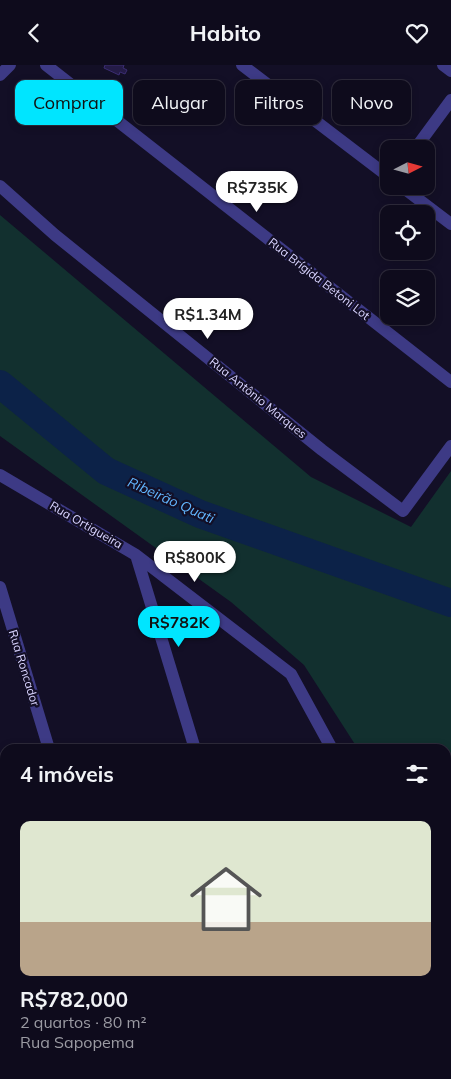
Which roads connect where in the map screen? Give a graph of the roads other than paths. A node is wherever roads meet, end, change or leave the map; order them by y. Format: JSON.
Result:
{"nodes":[{"id":1,"x":10,"y":65,"type":"edge"},
{"id":2,"x":46,"y":65,"type":"edge"},
{"id":3,"x":242,"y":65,"type":"edge"},
{"id":4,"x":443,"y":65,"type":"edge"},
{"id":5,"x":451,"y":71,"type":"edge"},
{"id":6,"x":0,"y":75,"type":"edge"},
{"id":7,"x":451,"y":100,"type":"edge"},
{"id":8,"x":422,"y":140,"type":"edge"},
{"id":9,"x":380,"y":170,"type":"edge"},
{"id":10,"x":0,"y":185,"type":"edge"},
{"id":11,"x":413,"y":195,"type":"edge"},
{"id":12,"x":451,"y":224,"type":"edge"},
{"id":13,"x":451,"y":382,"type":"edge"},
{"id":14,"x":451,"y":446,"type":"edge"},
{"id":15,"x":0,"y":475,"type":"edge"},
{"id":16,"x":136,"y":555,"type":"junction"},
{"id":17,"x":0,"y":587,"type":"edge"},
{"id":18,"x":47,"y":744,"type":"edge"},
{"id":19,"x":193,"y":744,"type":"edge"},
{"id":20,"x":329,"y":744,"type":"edge"}],
"edges":[{"from":1,"to":6,"type":"street"},
{"from":2,"to":13,"type":"street","name":"Rua Brígida Betoni Lot"},
{"from":3,"to":9,"type":"street"},
{"from":4,"to":5,"type":"street"},
{"from":7,"to":8,"type":"street"},
{"from":10,"to":14,"type":"street","name":"Rua Antônio Marques"},
{"from":11,"to":12,"type":"street"},
{"from":15,"to":16,"type":"street","name":"Rua Ortigueira"},
{"from":16,"to":19,"type":"street"},
{"from":16,"to":20,"type":"street","name":"Rua Ortigueira"},
{"from":17,"to":18,"type":"street","name":"Rua Roncador"}]}
